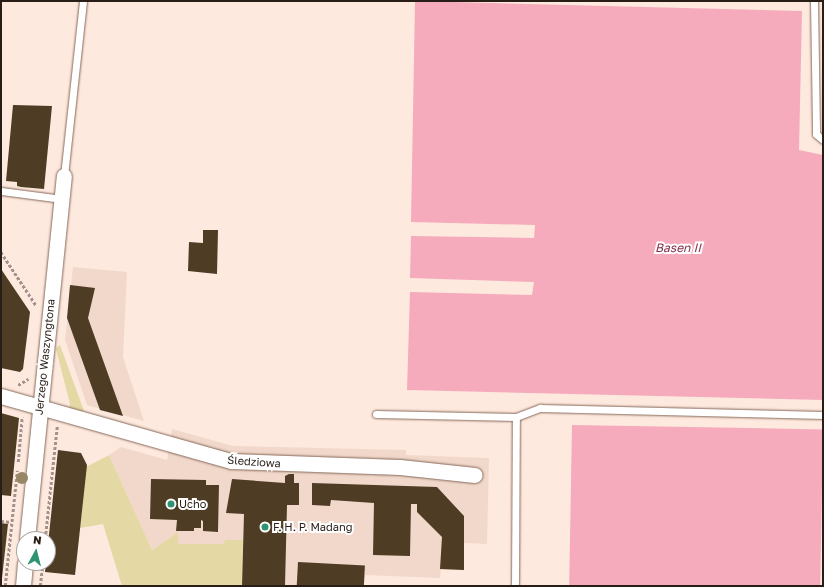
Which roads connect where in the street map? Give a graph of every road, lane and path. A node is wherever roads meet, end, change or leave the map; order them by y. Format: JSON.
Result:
{"nodes":[{"id":1,"x":83,"y":1,"type":"edge"},
{"id":2,"x":814,"y":1,"type":"edge"},
{"id":3,"x":823,"y":140,"type":"edge"},
{"id":4,"x":64,"y":176,"type":"joint"},
{"id":5,"x":1,"y":191,"type":"edge"},
{"id":6,"x":62,"y":199,"type":"junction"},
{"id":7,"x":1,"y":252,"type":"edge"},
{"id":8,"x":36,"y":310,"type":"dead end"},
{"id":9,"x":18,"y":385,"type":"dead end"},
{"id":10,"x":1,"y":396,"type":"edge"},
{"id":11,"x":23,"y":402,"type":"junction"},
{"id":12,"x":39,"y":407,"type":"junction"},
{"id":13,"x":58,"y":413,"type":"junction"},
{"id":14,"x":376,"y":414,"type":"dead end"},
{"id":15,"x":823,"y":415,"type":"edge"},
{"id":16,"x":516,"y":417,"type":"junction"},
{"id":17,"x":475,"y":475,"type":"dead end"},
{"id":18,"x":1,"y":521,"type":"edge"},
{"id":19,"x":11,"y":522,"type":"junction"},
{"id":20,"x":28,"y":531,"type":"edge"},
{"id":21,"x":46,"y":531,"type":"edge"},
{"id":22,"x":24,"y":571,"type":"edge"},
{"id":23,"x":42,"y":571,"type":"edge"},
{"id":24,"x":5,"y":586,"type":"edge"},
{"id":25,"x":23,"y":586,"type":"edge"},
{"id":26,"x":40,"y":586,"type":"edge"},
{"id":27,"x":515,"y":586,"type":"edge"}],
"edges":[{"from":1,"to":4,"type":"lane"},
{"from":2,"to":3,"type":"lane"},
{"from":4,"to":6,"type":"street","name":"Jerzego Waszyngtona"},
{"from":5,"to":6,"type":"lane"},
{"from":6,"to":12,"type":"street","name":"Jerzego Waszyngtona"},
{"from":7,"to":8,"type":"path"},
{"from":9,"to":11,"type":"path"},
{"from":10,"to":11,"type":"street","name":"Śledziowa"},
{"from":11,"to":12,"type":"street","name":"Śledziowa"},
{"from":11,"to":19,"type":"path"},
{"from":12,"to":13,"type":"street","name":"Śledziowa"},
{"from":12,"to":20,"type":"street","name":"Jerzego Waszyngtona"},
{"from":13,"to":17,"type":"street","name":"Śledziowa"},
{"from":13,"to":21,"type":"path"},
{"from":14,"to":16,"type":"lane"},
{"from":15,"to":16,"type":"lane"},
{"from":16,"to":27,"type":"lane"},
{"from":18,"to":19,"type":"path"},
{"from":19,"to":24,"type":"path"},
{"from":22,"to":25,"type":"street"},
{"from":23,"to":26,"type":"path"}]}
